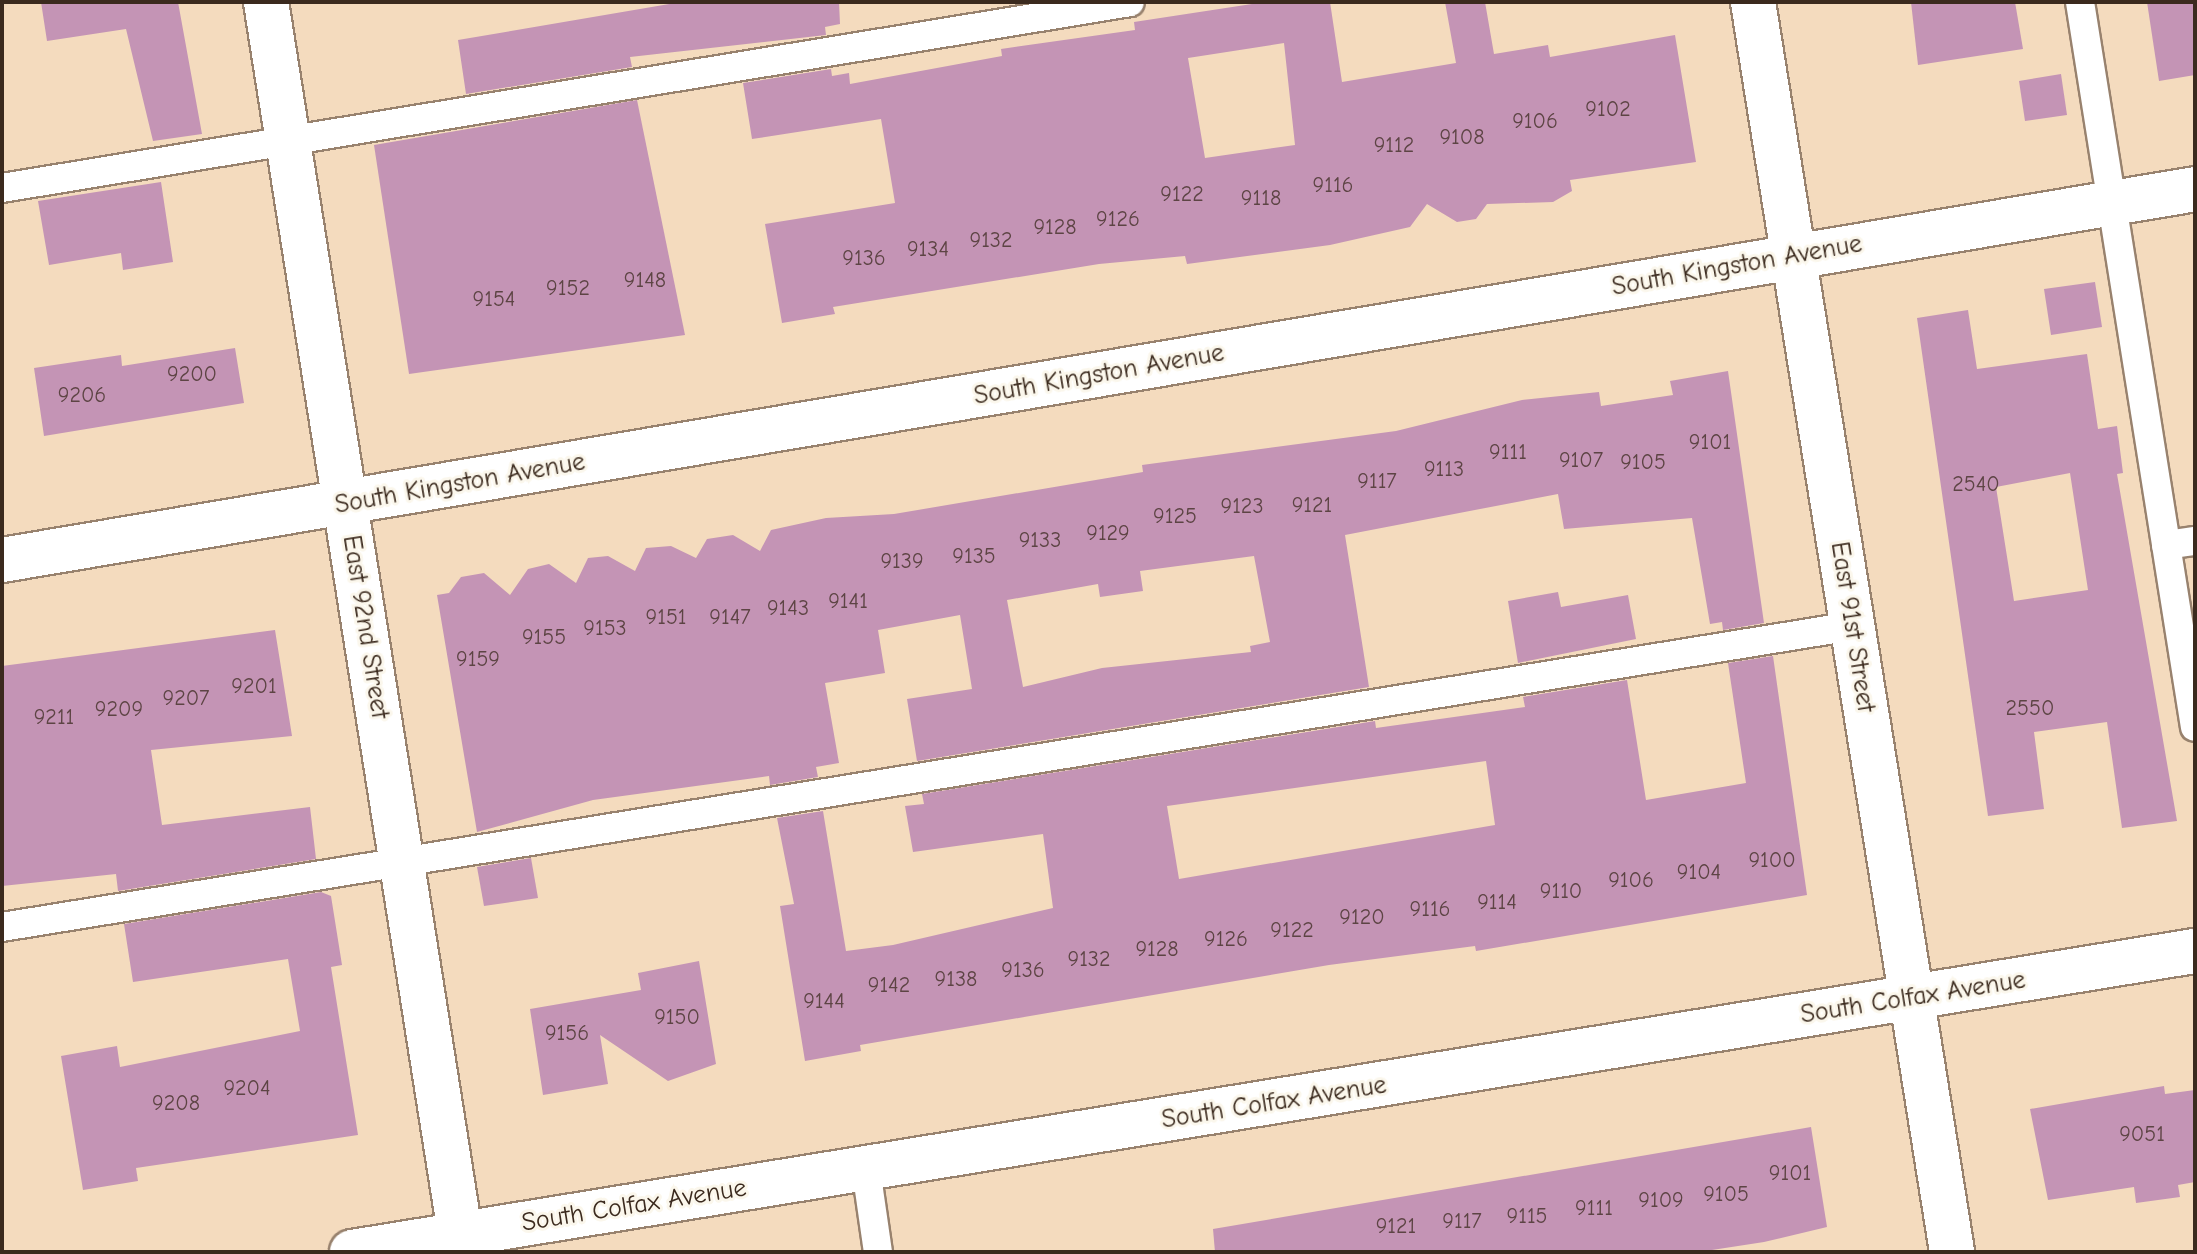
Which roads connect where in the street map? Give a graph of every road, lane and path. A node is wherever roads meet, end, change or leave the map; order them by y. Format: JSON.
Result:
{"nodes":[{"id":1,"x":266,"y":2,"type":"edge"},
{"id":2,"x":1130,"y":2,"type":"edge"},
{"id":3,"x":1753,"y":2,"type":"edge"},
{"id":4,"x":2080,"y":2,"type":"edge"},
{"id":5,"x":288,"y":141,"type":"junction"},
{"id":6,"x":2,"y":188,"type":"edge"},
{"id":7,"x":2195,"y":189,"type":"edge"},
{"id":8,"x":2111,"y":203,"type":"junction"},
{"id":9,"x":1794,"y":256,"type":"junction"},
{"id":10,"x":345,"y":504,"type":"junction"},
{"id":11,"x":2195,"y":541,"type":"edge"},
{"id":12,"x":2166,"y":545,"type":"junction"},
{"id":13,"x":2,"y":560,"type":"edge"},
{"id":14,"x":1852,"y":626,"type":"junction"},
{"id":15,"x":2195,"y":727,"type":"edge"},
{"id":16,"x":402,"y":863,"type":"junction"},
{"id":17,"x":2,"y":927,"type":"edge"},
{"id":18,"x":2195,"y":951,"type":"edge"},
{"id":19,"x":1912,"y":999,"type":"junction"},
{"id":20,"x":866,"y":1169,"type":"junction"},
{"id":21,"x":462,"y":1243,"type":"edge"},
{"id":22,"x":352,"y":1252,"type":"edge"},
{"id":23,"x":878,"y":1252,"type":"edge"},
{"id":24,"x":1952,"y":1252,"type":"edge"}],
"edges":[{"from":1,"to":5,"type":"street","name":"East 92nd Street"},
{"from":2,"to":5,"type":"lane"},
{"from":3,"to":9,"type":"street","name":"East 91st Street"},
{"from":4,"to":8,"type":"lane"},
{"from":5,"to":6,"type":"lane"},
{"from":5,"to":10,"type":"street","name":"East 92nd Street"},
{"from":7,"to":8,"type":"street","name":"South Kingston Avenue"},
{"from":8,"to":9,"type":"street","name":"South Kingston Avenue"},
{"from":8,"to":12,"type":"lane"},
{"from":9,"to":10,"type":"street","name":"South Kingston Avenue"},
{"from":9,"to":14,"type":"street","name":"East 91st Street"},
{"from":10,"to":13,"type":"street","name":"South Kingston Avenue"},
{"from":10,"to":16,"type":"street","name":"East 92nd Street"},
{"from":11,"to":12,"type":"lane"},
{"from":12,"to":15,"type":"lane"},
{"from":14,"to":16,"type":"lane"},
{"from":14,"to":19,"type":"street","name":"East 91st Street"},
{"from":16,"to":17,"type":"lane"},
{"from":16,"to":21,"type":"street","name":"East 92nd Street"},
{"from":18,"to":19,"type":"street","name":"South Colfax Avenue"},
{"from":19,"to":20,"type":"street","name":"South Colfax Avenue"},
{"from":19,"to":24,"type":"street","name":"East 91st Street"},
{"from":20,"to":21,"type":"street","name":"South Colfax Avenue"},
{"from":20,"to":23,"type":"lane"},
{"from":21,"to":22,"type":"street","name":"South Colfax Avenue"}]}
